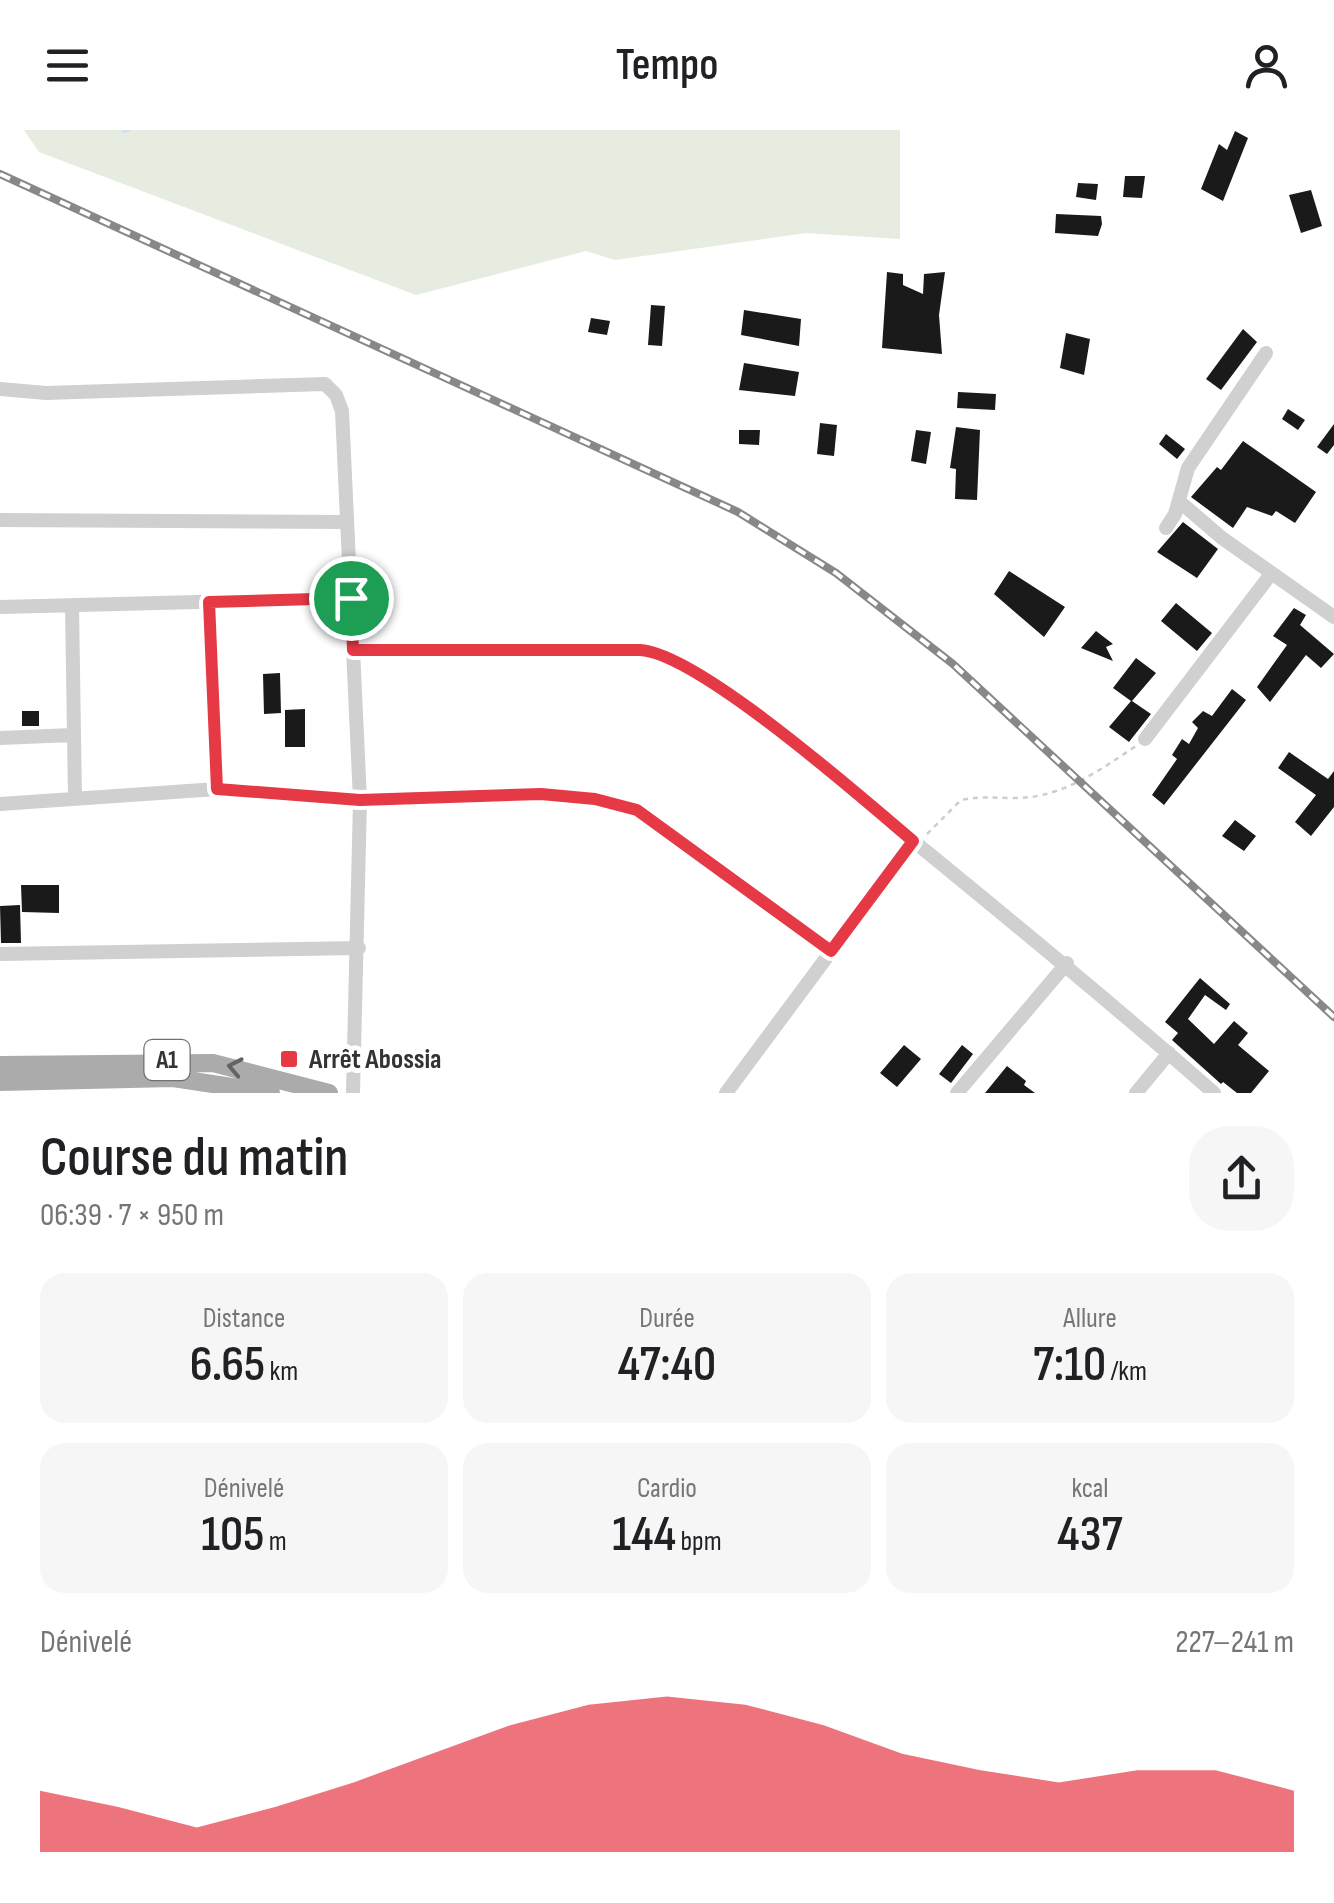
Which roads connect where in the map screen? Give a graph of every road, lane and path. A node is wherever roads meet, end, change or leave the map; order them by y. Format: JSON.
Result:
{"nodes":[{"id":1,"x":1266,"y":353,"type":"dead end"},
{"id":2,"x":0,"y":389,"type":"edge"},
{"id":3,"x":1180,"y":502,"type":"junction"},
{"id":4,"x":0,"y":520,"type":"edge"},
{"id":5,"x":347,"y":522,"type":"junction"},
{"id":6,"x":1166,"y":528,"type":"dead end"},
{"id":7,"x":1271,"y":574,"type":"junction"},
{"id":8,"x":351,"y":598,"type":"junction"},
{"id":9,"x":209,"y":602,"type":"junction"},
{"id":10,"x":72,"y":606,"type":"junction"},
{"id":11,"x":0,"y":607,"type":"edge"},
{"id":12,"x":1334,"y":616,"type":"edge"},
{"id":13,"x":353,"y":650,"type":"junction"},
{"id":14,"x":73,"y":735,"type":"junction"},
{"id":15,"x":0,"y":738,"type":"edge"},
{"id":16,"x":1145,"y":739,"type":"joint"},
{"id":17,"x":217,"y":789,"type":"junction"},
{"id":18,"x":75,"y":798,"type":"junction"},
{"id":19,"x":360,"y":800,"type":"junction"},
{"id":20,"x":0,"y":804,"type":"edge"},
{"id":21,"x":913,"y":841,"type":"junction"},
{"id":22,"x":358,"y":948,"type":"junction"},
{"id":23,"x":831,"y":951,"type":"junction"},
{"id":24,"x":0,"y":954,"type":"edge"},
{"id":25,"x":1067,"y":963,"type":"junction"},
{"id":26,"x":1169,"y":1053,"type":"junction"},
{"id":27,"x":0,"y":1065,"type":"edge"},
{"id":28,"x":0,"y":1082,"type":"edge"},
{"id":29,"x":271,"y":1093,"type":"edge"},
{"id":30,"x":329,"y":1093,"type":"edge"},
{"id":31,"x":353,"y":1093,"type":"edge"},
{"id":32,"x":726,"y":1093,"type":"edge"},
{"id":33,"x":957,"y":1093,"type":"edge"},
{"id":34,"x":1136,"y":1093,"type":"edge"},
{"id":35,"x":1214,"y":1093,"type":"edge"}],
"edges":[{"from":1,"to":3,"type":"street"},
{"from":2,"to":5,"type":"street"},
{"from":3,"to":6,"type":"street"},
{"from":3,"to":7,"type":"street"},
{"from":4,"to":5,"type":"street"},
{"from":5,"to":8,"type":"street"},
{"from":7,"to":12,"type":"street"},
{"from":7,"to":16,"type":"street"},
{"from":8,"to":9,"type":"street"},
{"from":8,"to":13,"type":"street"},
{"from":9,"to":10,"type":"street"},
{"from":9,"to":17,"type":"street"},
{"from":10,"to":11,"type":"street"},
{"from":10,"to":14,"type":"street"},
{"from":13,"to":19,"type":"street"},
{"from":13,"to":21,"type":"street"},
{"from":14,"to":15,"type":"street"},
{"from":14,"to":18,"type":"street"},
{"from":16,"to":21,"type":"path"},
{"from":17,"to":18,"type":"street"},
{"from":17,"to":19,"type":"street"},
{"from":18,"to":20,"type":"street"},
{"from":19,"to":22,"type":"street"},
{"from":19,"to":23,"type":"street"},
{"from":21,"to":23,"type":"street"},
{"from":21,"to":25,"type":"street"},
{"from":22,"to":24,"type":"street"},
{"from":22,"to":31,"type":"street"},
{"from":23,"to":32,"type":"street"},
{"from":25,"to":26,"type":"street"},
{"from":25,"to":33,"type":"street"},
{"from":26,"to":34,"type":"street"},
{"from":26,"to":35,"type":"street"},
{"from":30,"to":27,"type":"main road","number":"A1","one_way":true},
{"from":28,"to":29,"type":"main road","number":"A1"}]}
